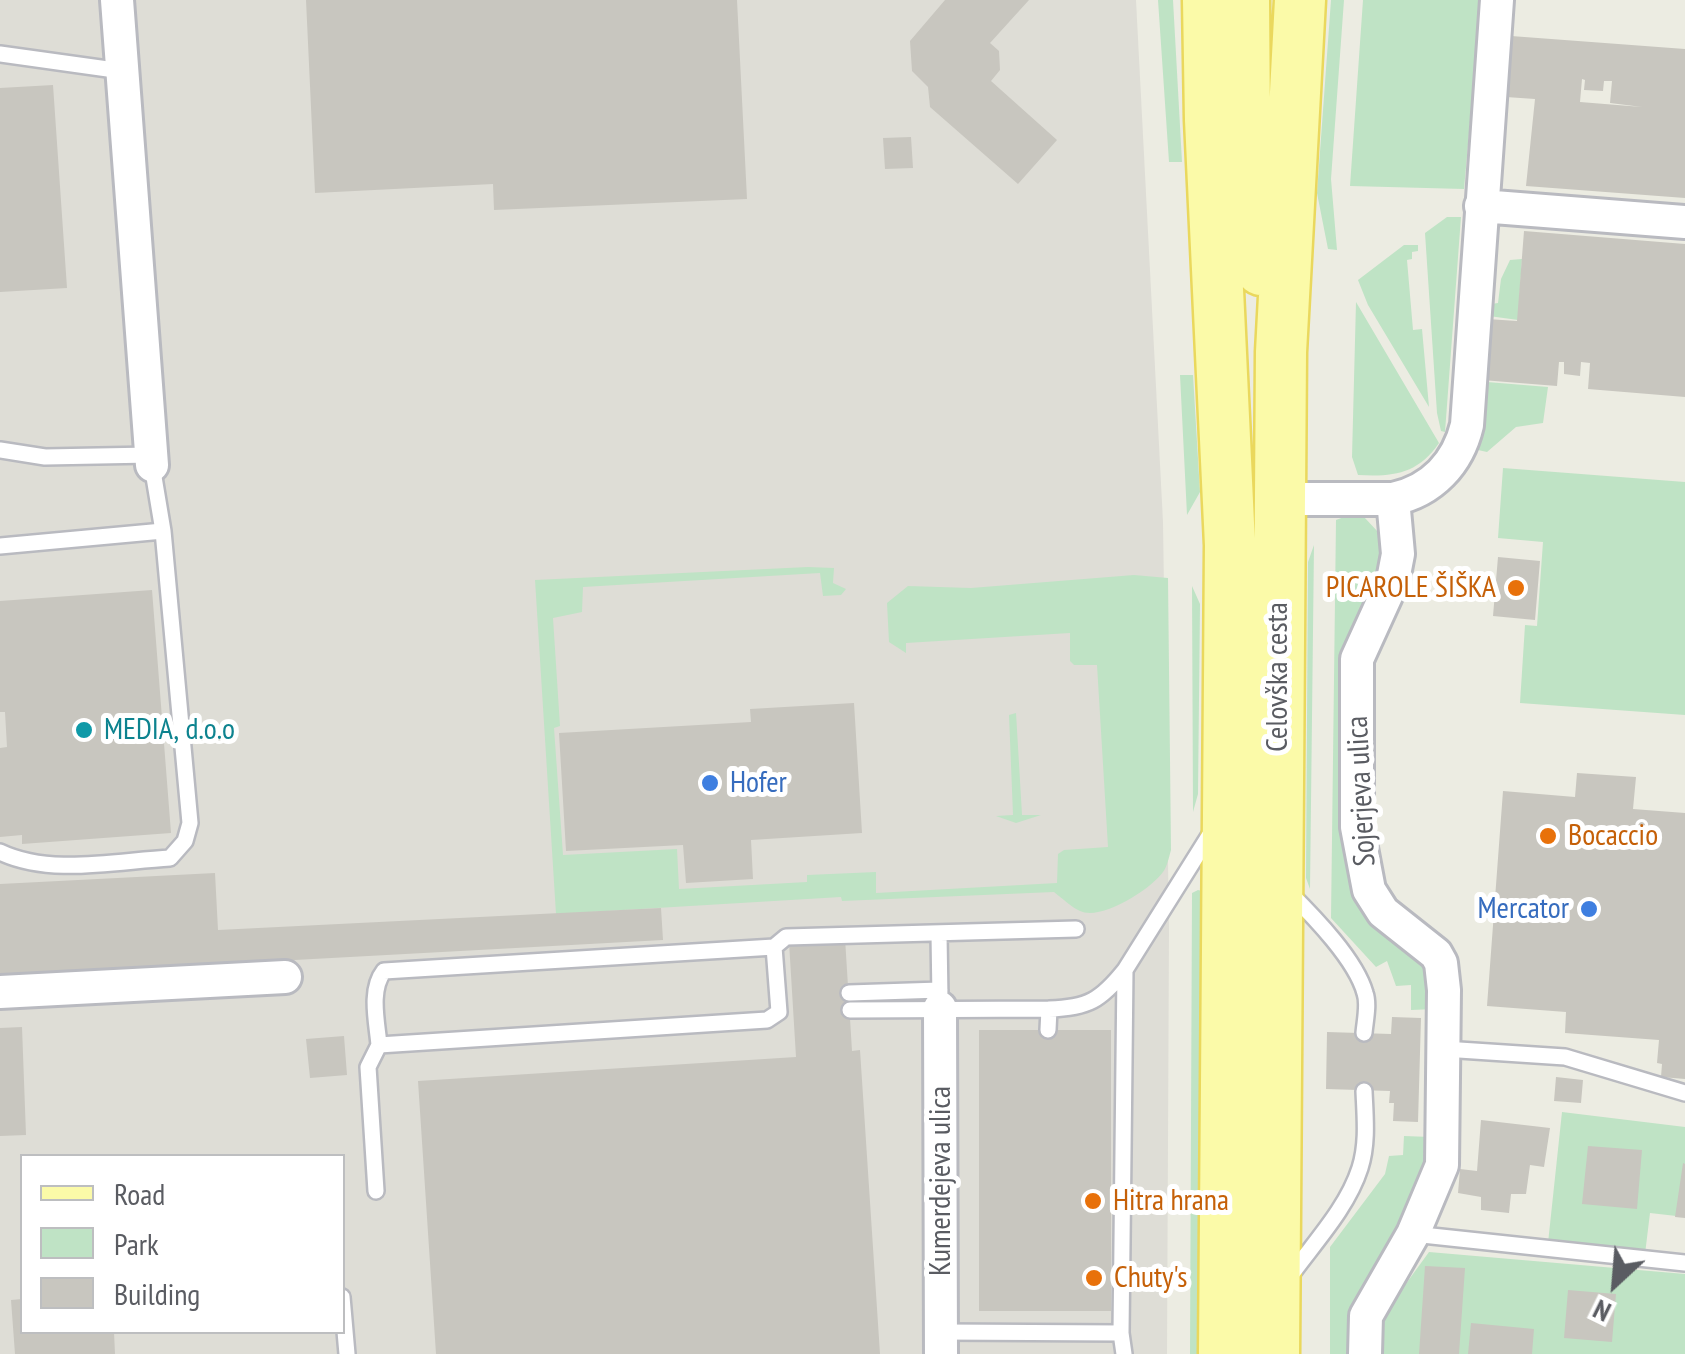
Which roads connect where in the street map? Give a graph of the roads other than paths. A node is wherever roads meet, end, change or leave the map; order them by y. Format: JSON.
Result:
{"nodes":[{"id":1,"x":118,"y":0,"type":"edge"},
{"id":2,"x":1300,"y":0,"type":"edge"},
{"id":3,"x":1497,"y":0,"type":"edge"},
{"id":4,"x":1214,"y":7,"type":"edge"},
{"id":5,"x":0,"y":54,"type":"edge"},
{"id":6,"x":122,"y":71,"type":"junction"},
{"id":7,"x":1481,"y":206,"type":"junction"},
{"id":8,"x":1685,"y":222,"type":"edge"},
{"id":9,"x":1281,"y":352,"type":"junction"},
{"id":10,"x":0,"y":450,"type":"edge"},
{"id":11,"x":151,"y":460,"type":"junction"},
{"id":12,"x":1279,"y":499,"type":"junction"},
{"id":13,"x":1393,"y":499,"type":"junction"},
{"id":14,"x":163,"y":531,"type":"junction"},
{"id":15,"x":0,"y":546,"type":"edge"},
{"id":16,"x":1228,"y":809,"type":"junction"},
{"id":17,"x":0,"y":852,"type":"edge"},
{"id":18,"x":1276,"y":880,"type":"junction"},
{"id":19,"x":1076,"y":929,"type":"dead end"},
{"id":20,"x":939,"y":934,"type":"junction"},
{"id":21,"x":774,"y":947,"type":"junction"},
{"id":22,"x":1125,"y":970,"type":"junction"},
{"id":23,"x":285,"y":978,"type":"dead end"},
{"id":24,"x":0,"y":992,"type":"edge"},
{"id":25,"x":848,"y":992,"type":"dead end"},
{"id":26,"x":940,"y":999,"type":"junction"},
{"id":27,"x":1049,"y":1008,"type":"junction"},
{"id":28,"x":850,"y":1010,"type":"dead end"},
{"id":29,"x":1048,"y":1030,"type":"dead end"},
{"id":30,"x":1364,"y":1033,"type":"dead end"},
{"id":31,"x":379,"y":1045,"type":"junction"},
{"id":32,"x":1444,"y":1050,"type":"junction"},
{"id":33,"x":1364,"y":1090,"type":"dead end"},
{"id":34,"x":1685,"y":1093,"type":"edge"},
{"id":35,"x":376,"y":1191,"type":"dead end"},
{"id":36,"x":1413,"y":1234,"type":"junction"},
{"id":37,"x":1685,"y":1263,"type":"edge"},
{"id":38,"x":1274,"y":1299,"type":"junction"},
{"id":39,"x":1121,"y":1333,"type":"junction"},
{"id":40,"x":941,"y":1343,"type":"edge"},
{"id":41,"x":1124,"y":1354,"type":"edge"},
{"id":42,"x":1224,"y":1354,"type":"edge"},
{"id":43,"x":1274,"y":1354,"type":"edge"},
{"id":44,"x":1365,"y":1354,"type":"edge"}],
"edges":[{"from":1,"to":6,"type":"street"},
{"from":2,"to":9,"type":"main road","name":"Celovška cesta"},
{"from":3,"to":7,"type":"street"},
{"from":4,"to":9,"type":"main road"},
{"from":4,"to":16,"type":"main road","name":"Celovška cesta"},
{"from":5,"to":6,"type":"lane"},
{"from":6,"to":11,"type":"street"},
{"from":7,"to":8,"type":"street"},
{"from":7,"to":13,"type":"street"},
{"from":9,"to":12,"type":"main road","name":"Celovška cesta"},
{"from":10,"to":11,"type":"lane"},
{"from":11,"to":14,"type":"lane"},
{"from":12,"to":13,"type":"street"},
{"from":12,"to":18,"type":"main road","name":"Celovška cesta"},
{"from":13,"to":32,"type":"street","name":"Sojerjeva ulica"},
{"from":14,"to":15,"type":"lane"},
{"from":14,"to":17,"type":"lane"},
{"from":16,"to":22,"type":"lane"},
{"from":16,"to":42,"type":"main road","name":"Celovška cesta"},
{"from":18,"to":30,"type":"lane"},
{"from":18,"to":38,"type":"main road","name":"Celovška cesta"},
{"from":19,"to":20,"type":"lane"},
{"from":20,"to":21,"type":"lane"},
{"from":20,"to":26,"type":"lane"},
{"from":21,"to":31,"type":"lane"},
{"from":21,"to":31,"type":"lane"},
{"from":22,"to":27,"type":"lane"},
{"from":22,"to":39,"type":"lane"},
{"from":23,"to":24,"type":"street"},
{"from":25,"to":26,"type":"lane"},
{"from":26,"to":27,"type":"lane"},
{"from":26,"to":28,"type":"lane"},
{"from":26,"to":40,"type":"street","name":"Kumerdejeva ulica"},
{"from":27,"to":29,"type":"lane"},
{"from":31,"to":35,"type":"lane"},
{"from":32,"to":34,"type":"lane"},
{"from":32,"to":36,"type":"street","name":"Sojerjeva ulica"},
{"from":33,"to":38,"type":"lane"},
{"from":36,"to":37,"type":"lane"},
{"from":36,"to":44,"type":"street","name":"Sojerjeva ulica"},
{"from":38,"to":43,"type":"main road","name":"Celovška cesta"},
{"from":39,"to":40,"type":"lane"},
{"from":39,"to":41,"type":"lane"}]}
